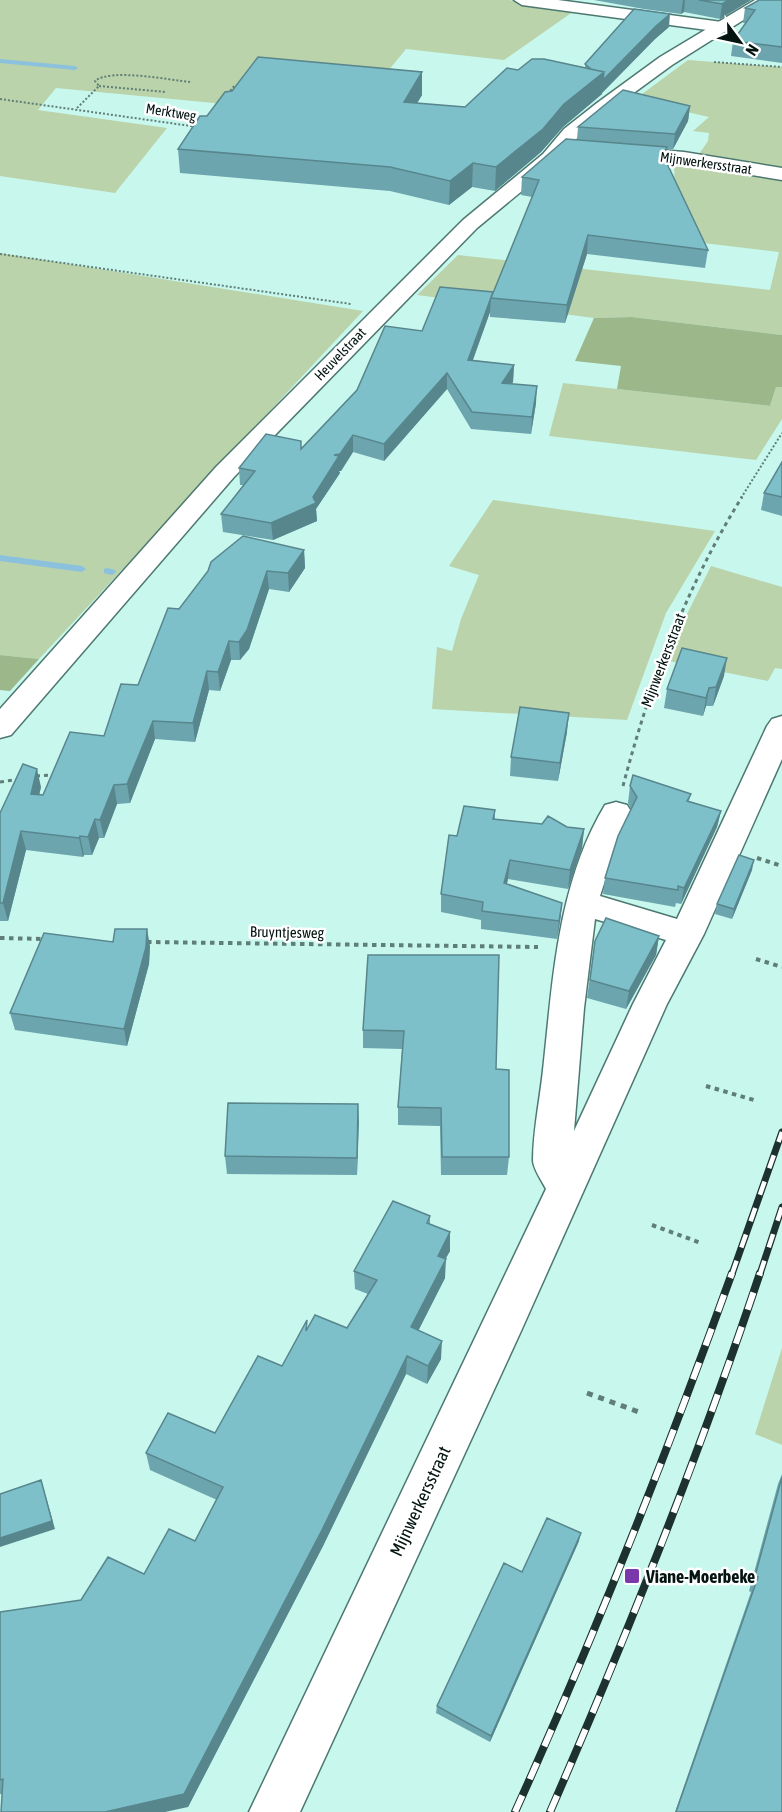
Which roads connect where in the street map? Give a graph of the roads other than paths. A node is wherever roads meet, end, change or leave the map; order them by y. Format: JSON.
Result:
{"nodes":[{"id":1,"x":522,"y":0,"type":"edge"},
{"id":2,"x":767,"y":0,"type":"edge"},
{"id":3,"x":722,"y":27,"type":"junction"},
{"id":4,"x":599,"y":152,"type":"edge"},
{"id":5,"x":782,"y":174,"type":"edge"},
{"id":6,"x":782,"y":726,"type":"edge"},
{"id":7,"x":0,"y":728,"type":"edge"},
{"id":8,"x":616,"y":813,"type":"road end"},
{"id":9,"x":581,"y":903,"type":"junction"},
{"id":10,"x":687,"y":934,"type":"junction"},
{"id":11,"x":566,"y":1191,"type":"junction"},
{"id":12,"x":274,"y":1812,"type":"edge"}],
"edges":[{"from":1,"to":3,"type":"street"},
{"from":2,"to":3,"type":"street","name":"Heuvelstraat"},
{"from":3,"to":7,"type":"street","name":"Heuvelstraat"},
{"from":4,"to":5,"type":"street","name":"Mijnwerkersstraat"},
{"from":6,"to":10,"type":"street","name":"Mijnwerkersstraat"},
{"from":8,"to":9,"type":"street"},
{"from":9,"to":10,"type":"street"},
{"from":9,"to":11,"type":"street"},
{"from":10,"to":11,"type":"street","name":"Mijnwerkersstraat"},
{"from":11,"to":12,"type":"street","name":"Mijnwerkersstraat"}]}
